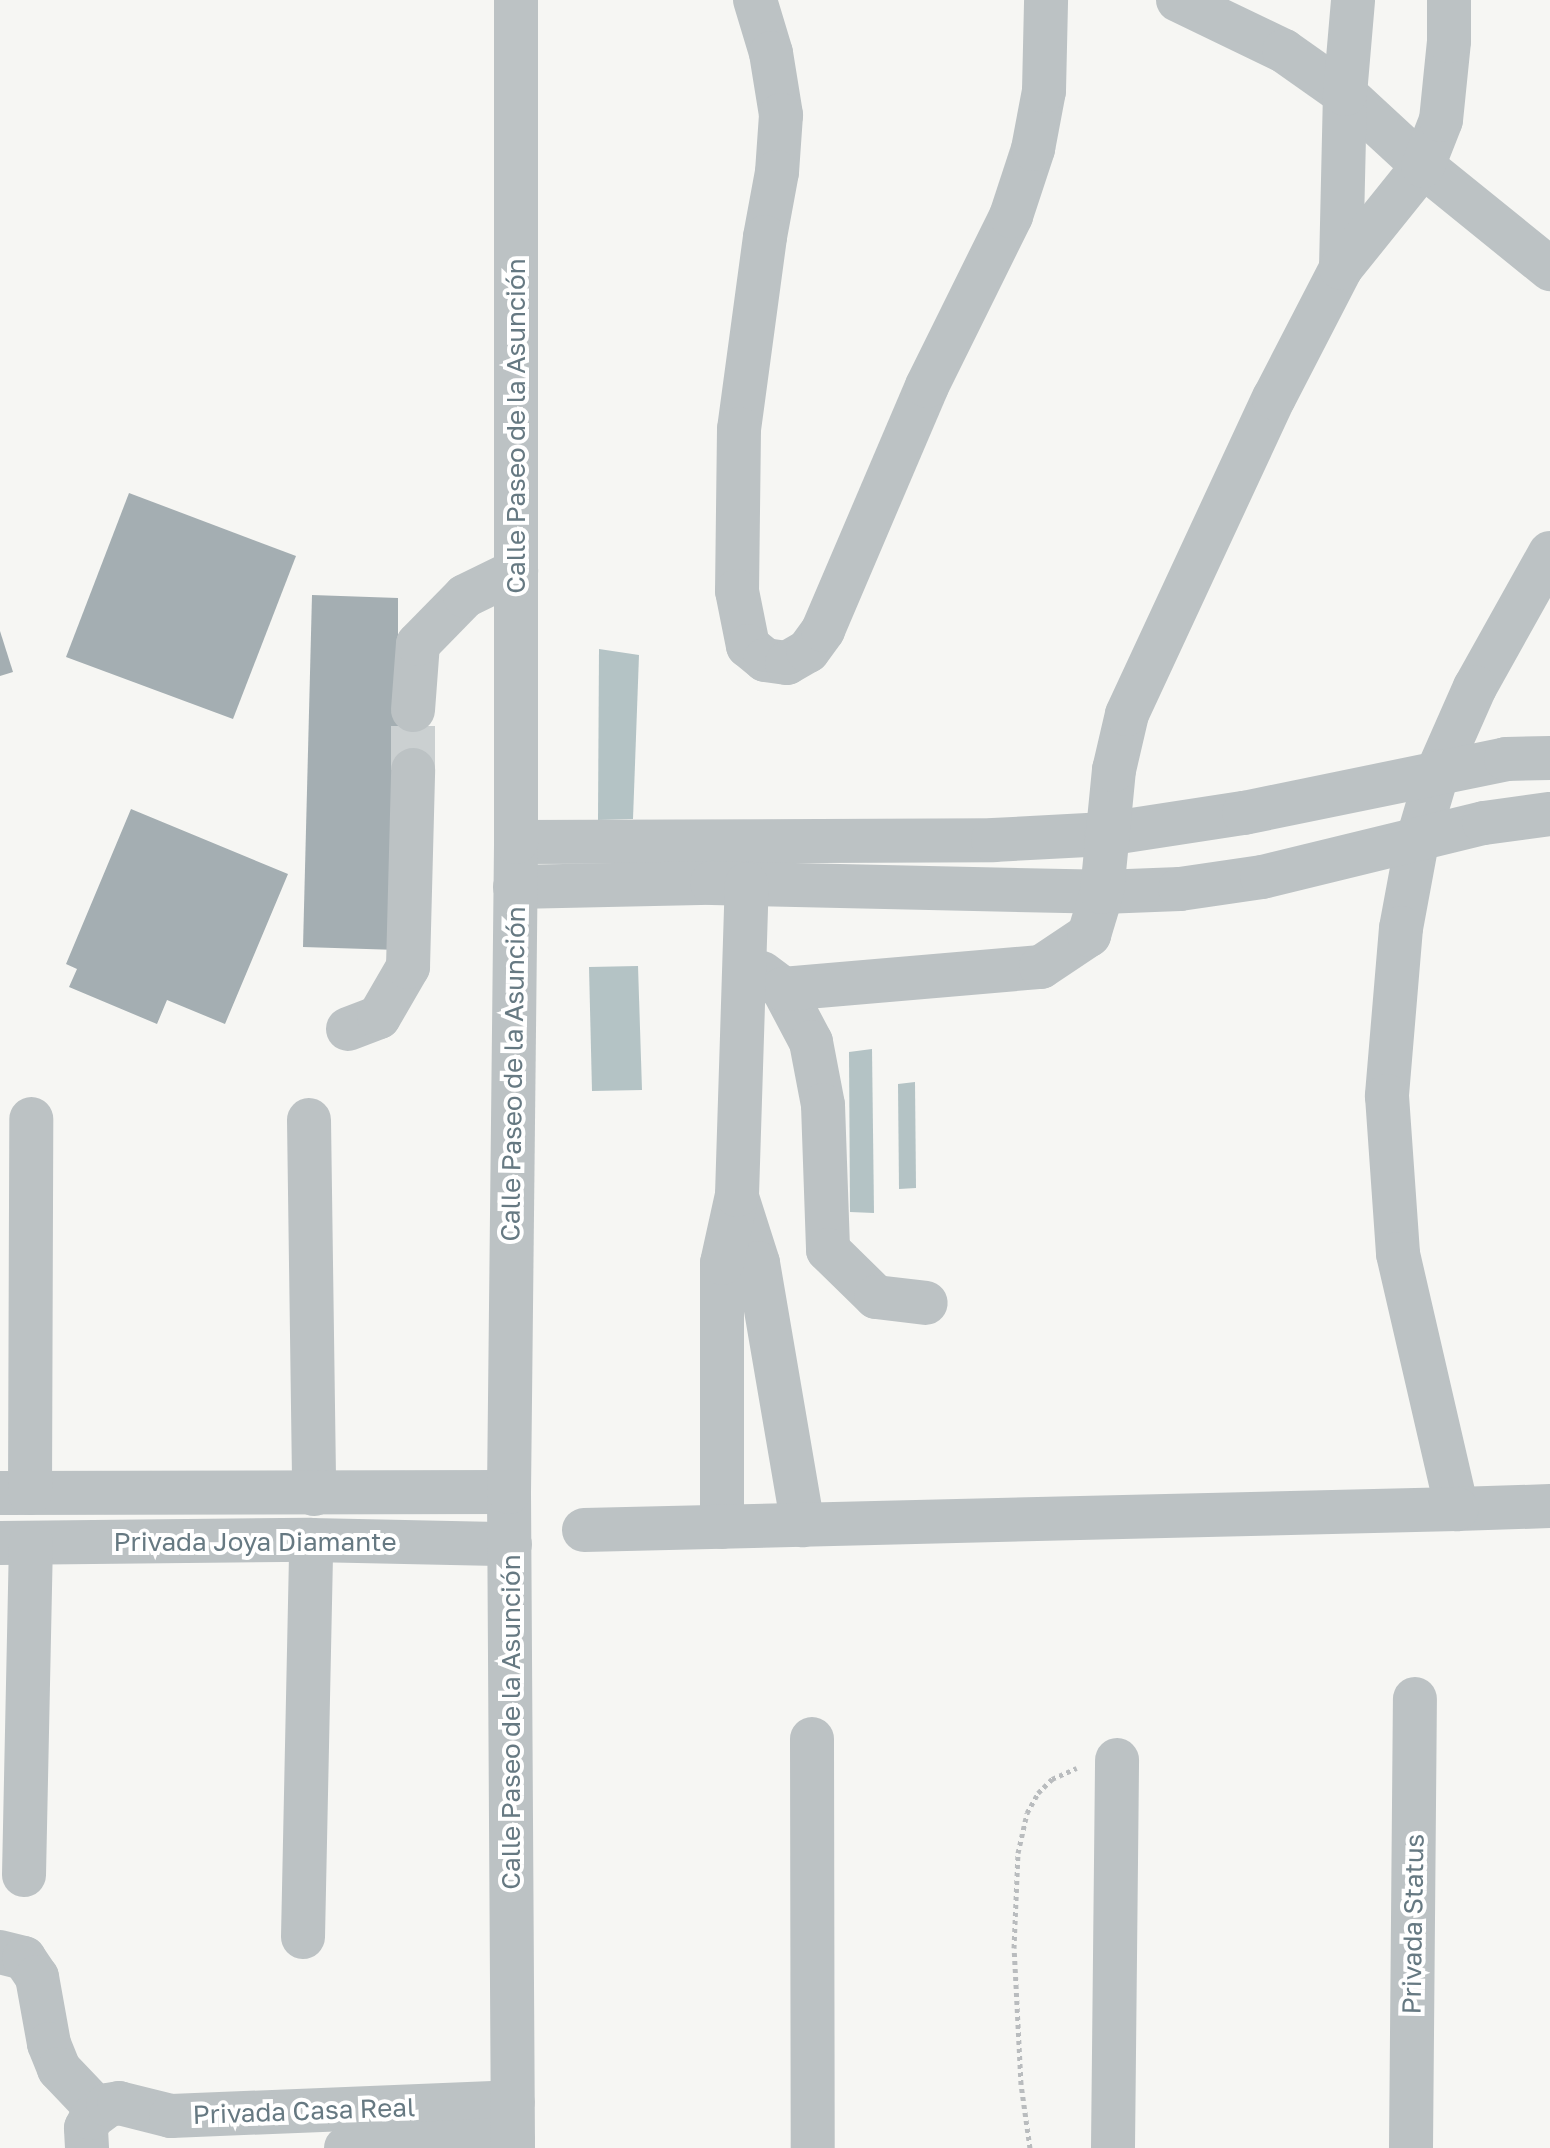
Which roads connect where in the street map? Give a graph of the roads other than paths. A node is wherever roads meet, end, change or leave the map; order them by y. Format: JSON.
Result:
{"nodes":[{"id":1,"x":516,"y":0,"type":"edge"},
{"id":2,"x":755,"y":0,"type":"edge"},
{"id":3,"x":1046,"y":0,"type":"edge"},
{"id":4,"x":1178,"y":0,"type":"edge"},
{"id":5,"x":1353,"y":0,"type":"edge"},
{"id":6,"x":1449,"y":0,"type":"edge"},
{"id":7,"x":1345,"y":94,"type":"junction"},
{"id":8,"x":1423,"y":166,"type":"junction"},
{"id":9,"x":1341,"y":268,"type":"junction"},
{"id":10,"x":1550,"y":269,"type":"edge"},
{"id":11,"x":1550,"y":553,"type":"edge"},
{"id":12,"x":516,"y":571,"type":"junction"},
{"id":13,"x":413,"y":710,"type":"tunnel mouth"},
{"id":14,"x":1550,"y":758,"type":"edge"},
{"id":15,"x":413,"y":770,"type":"tunnel mouth"},
{"id":16,"x":1438,"y":771,"type":"junction"},
{"id":17,"x":1550,"y":814,"type":"edge"},
{"id":18,"x":1106,"y":834,"type":"junction"},
{"id":19,"x":806,"y":840,"type":"junction"},
{"id":20,"x":516,"y":842,"type":"junction"},
{"id":21,"x":1417,"y":842,"type":"junction"},
{"id":22,"x":747,"y":884,"type":"junction"},
{"id":23,"x":806,"y":885,"type":"junction"},
{"id":24,"x":515,"y":887,"type":"junction"},
{"id":25,"x":1102,"y":892,"type":"junction"},
{"id":26,"x":745,"y":959,"type":"junction"},
{"id":27,"x":783,"y":989,"type":"junction"},
{"id":28,"x":348,"y":1029,"type":"dead end"},
{"id":29,"x":31,"y":1119,"type":"dead end"},
{"id":30,"x":309,"y":1120,"type":"dead end"},
{"id":31,"x":737,"y":1195,"type":"junction"},
{"id":32,"x":926,"y":1303,"type":"dead end"},
{"id":33,"x":509,"y":1492,"type":"junction"},
{"id":34,"x":15,"y":1493,"type":"edge"},
{"id":35,"x":314,"y":1494,"type":"junction"},
{"id":36,"x":1550,"y":1506,"type":"edge"},
{"id":37,"x":1457,"y":1509,"type":"junction"},
{"id":38,"x":803,"y":1525,"type":"junction"},
{"id":39,"x":722,"y":1527,"type":"junction"},
{"id":40,"x":584,"y":1530,"type":"dead end"},
{"id":41,"x":311,"y":1540,"type":"junction"},
{"id":42,"x":15,"y":1543,"type":"edge"},
{"id":43,"x":510,"y":1544,"type":"junction"},
{"id":44,"x":1415,"y":1699,"type":"dead end"},
{"id":45,"x":812,"y":1739,"type":"dead end"},
{"id":46,"x":1101,"y":1763,"type":"road end"},
{"id":47,"x":24,"y":1875,"type":"dead end"},
{"id":48,"x":303,"y":1937,"type":"dead end"},
{"id":49,"x":0,"y":1952,"type":"edge"},
{"id":50,"x":92,"y":2129,"type":"edge"},
{"id":51,"x":513,"y":2130,"type":"edge"},
{"id":52,"x":346,"y":2148,"type":"edge"},
{"id":53,"x":813,"y":2148,"type":"edge"},
{"id":54,"x":1113,"y":2148,"type":"edge"},
{"id":55,"x":1411,"y":2148,"type":"edge"}],
"edges":[{"from":1,"to":12,"type":"street","name":"Calle Paseo de la Asunción"},
{"from":2,"to":3,"type":"street"},
{"from":4,"to":7,"type":"street"},
{"from":5,"to":7,"type":"street"},
{"from":6,"to":8,"type":"street"},
{"from":7,"to":8,"type":"street"},
{"from":7,"to":9,"type":"street"},
{"from":8,"to":9,"type":"street"},
{"from":8,"to":10,"type":"street"},
{"from":9,"to":18,"type":"street"},
{"from":11,"to":16,"type":"street"},
{"from":12,"to":13,"type":"street"},
{"from":12,"to":20,"type":"street","name":"Calle Paseo de la Asunción"},
{"from":14,"to":16,"type":"street"},
{"from":15,"to":28,"type":"street"},
{"from":16,"to":18,"type":"street"},
{"from":16,"to":21,"type":"street"},
{"from":17,"to":21,"type":"street"},
{"from":18,"to":19,"type":"street"},
{"from":18,"to":25,"type":"street"},
{"from":19,"to":20,"type":"street"},
{"from":19,"to":23,"type":"street"},
{"from":20,"to":24,"type":"street","name":"Calle Paseo de la Asunción"},
{"from":21,"to":25,"type":"street"},
{"from":21,"to":37,"type":"street"},
{"from":22,"to":23,"type":"street"},
{"from":22,"to":24,"type":"street"},
{"from":22,"to":26,"type":"street"},
{"from":23,"to":25,"type":"street"},
{"from":24,"to":33,"type":"street","name":"Calle Paseo de la Asunción"},
{"from":25,"to":27,"type":"street"},
{"from":26,"to":27,"type":"street"},
{"from":26,"to":31,"type":"street"},
{"from":27,"to":32,"type":"street"},
{"from":29,"to":34,"type":"street"},
{"from":30,"to":35,"type":"street"},
{"from":31,"to":38,"type":"street"},
{"from":31,"to":39,"type":"street"},
{"from":33,"to":35,"type":"street","name":"Privada Joya Diamante"},
{"from":33,"to":43,"type":"street","name":"Calle Paseo de la Asunción"},
{"from":34,"to":35,"type":"street","name":"Privada Joya Diamante"},
{"from":36,"to":37,"type":"street"},
{"from":37,"to":38,"type":"street"},
{"from":38,"to":39,"type":"street"},
{"from":39,"to":40,"type":"street"},
{"from":41,"to":42,"type":"street","name":"Privada Joya Diamante"},
{"from":41,"to":43,"type":"street","name":"Privada Joya Diamante"},
{"from":41,"to":48,"type":"street"},
{"from":42,"to":47,"type":"street"},
{"from":43,"to":51,"type":"street","name":"Calle Paseo de la Asunción"},
{"from":44,"to":55,"type":"street","name":"Privada Status"},
{"from":45,"to":53,"type":"street"},
{"from":46,"to":54,"type":"street"},
{"from":49,"to":50,"type":"street","name":"Privada Casa Real"},
{"from":50,"to":51,"type":"street","name":"Privada Casa Real"},
{"from":51,"to":52,"type":"street","name":"Privada Casa Real"}]}
